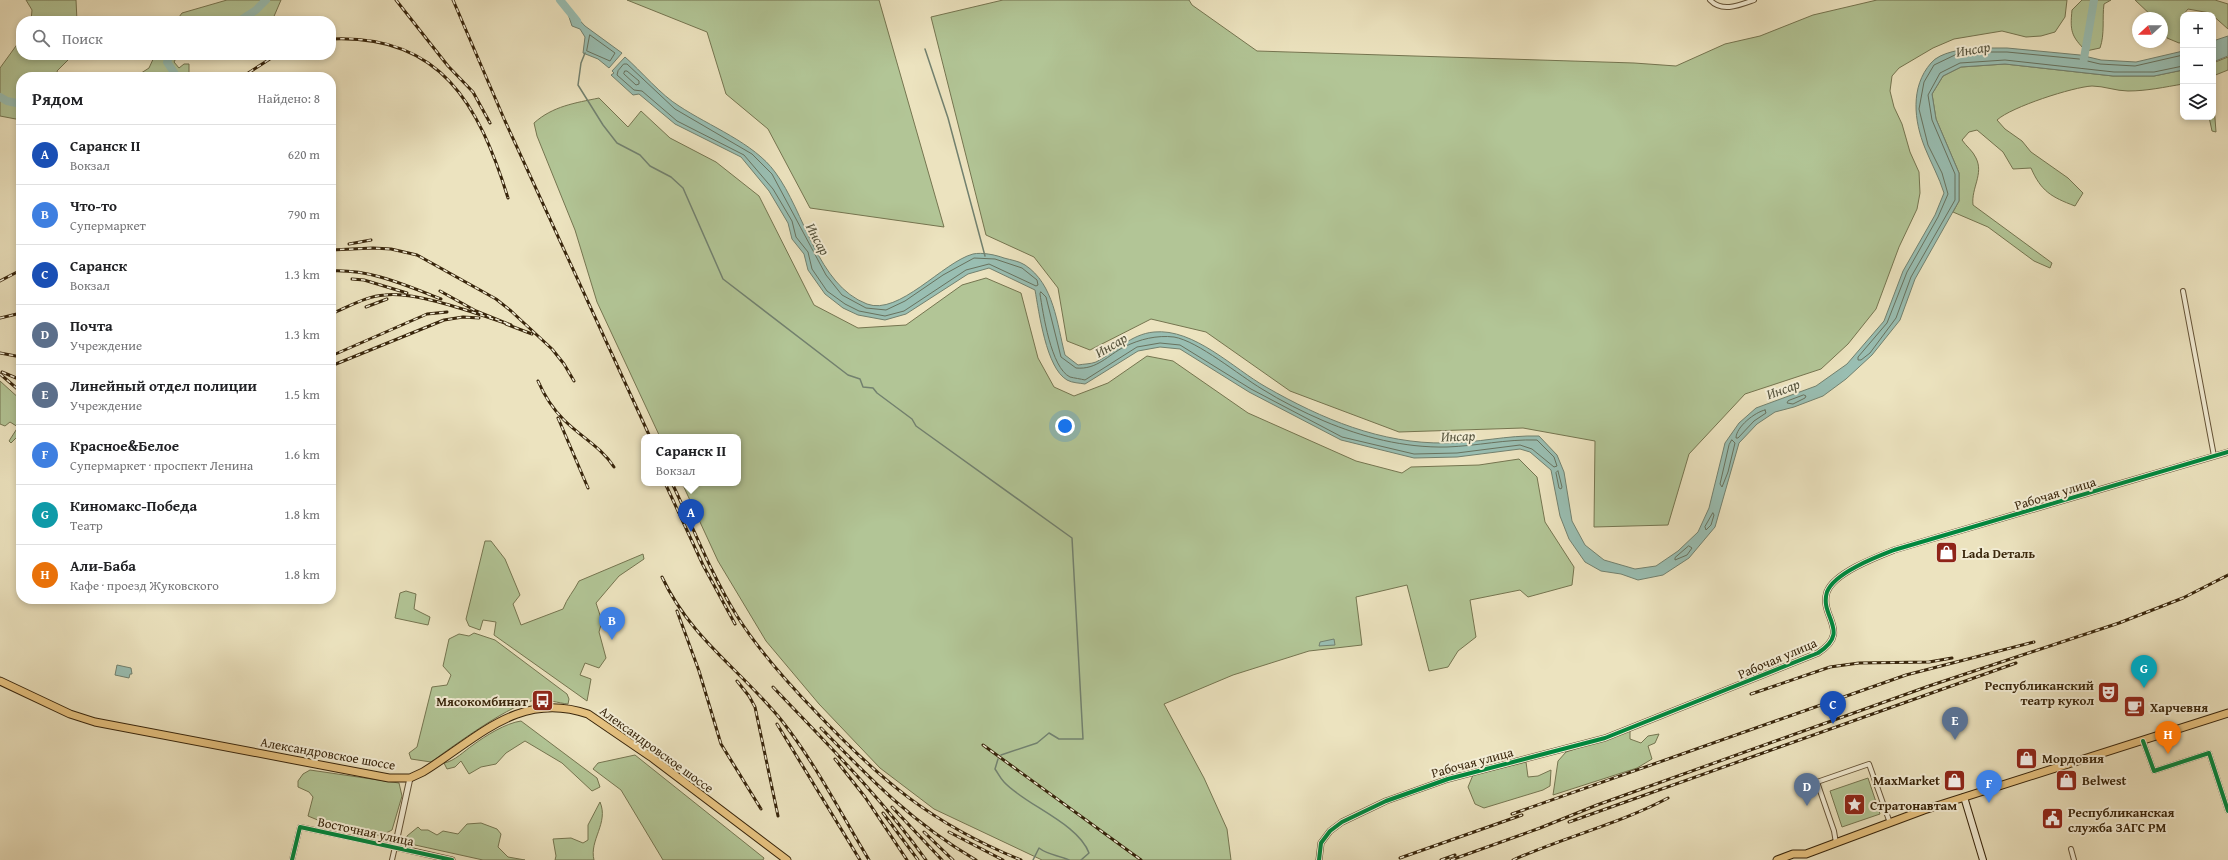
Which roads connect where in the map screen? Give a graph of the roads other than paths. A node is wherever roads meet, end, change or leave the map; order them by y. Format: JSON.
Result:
{"nodes":[{"id":1,"x":1754,"y":0,"type":"edge"},
{"id":2,"x":1710,"y":1,"type":"edge"},
{"id":3,"x":2183,"y":291,"type":"dead end"},
{"id":4,"x":2228,"y":452,"type":"edge"},
{"id":5,"x":2214,"y":456,"type":"junction"},
{"id":6,"x":0,"y":681,"type":"edge"},
{"id":7,"x":2228,"y":713,"type":"edge"},
{"id":8,"x":2143,"y":741,"type":"junction"},
{"id":9,"x":410,"y":778,"type":"junction"},
{"id":10,"x":1964,"y":797,"type":"junction"},
{"id":11,"x":2228,"y":810,"type":"edge"},
{"id":12,"x":1890,"y":823,"type":"junction"},
{"id":13,"x":1836,"y":843,"type":"junction"},
{"id":14,"x":395,"y":847,"type":"junction"},
{"id":15,"x":2071,"y":849,"type":"dead end"},
{"id":16,"x":292,"y":860,"type":"edge"},
{"id":17,"x":392,"y":860,"type":"edge"},
{"id":18,"x":452,"y":860,"type":"edge"},
{"id":19,"x":787,"y":860,"type":"edge"},
{"id":20,"x":1319,"y":860,"type":"edge"},
{"id":21,"x":1777,"y":860,"type":"edge"},
{"id":22,"x":1983,"y":860,"type":"edge"},
{"id":23,"x":2074,"y":860,"type":"edge"}],
"edges":[{"from":1,"to":2,"type":"street"},
{"from":3,"to":5,"type":"street"},
{"from":4,"to":5,"type":"street","name":"Рабочая улица"},
{"from":5,"to":20,"type":"street","name":"Рабочая улица"},
{"from":6,"to":9,"type":"main road","name":"Александровское шоссе"},
{"from":7,"to":8,"type":"main road"},
{"from":8,"to":10,"type":"main road"},
{"from":8,"to":11,"type":"street"},
{"from":9,"to":14,"type":"street"},
{"from":9,"to":19,"type":"main road","name":"Александровское шоссе"},
{"from":10,"to":12,"type":"main road"},
{"from":10,"to":22,"type":"main road"},
{"from":12,"to":13,"type":"main road"},
{"from":12,"to":13,"type":"street"},
{"from":13,"to":21,"type":"main road"},
{"from":14,"to":16,"type":"street","name":"Восточная улица"},
{"from":14,"to":17,"type":"street"},
{"from":14,"to":18,"type":"street","name":"Восточная улица"},
{"from":15,"to":23,"type":"street"}]}
